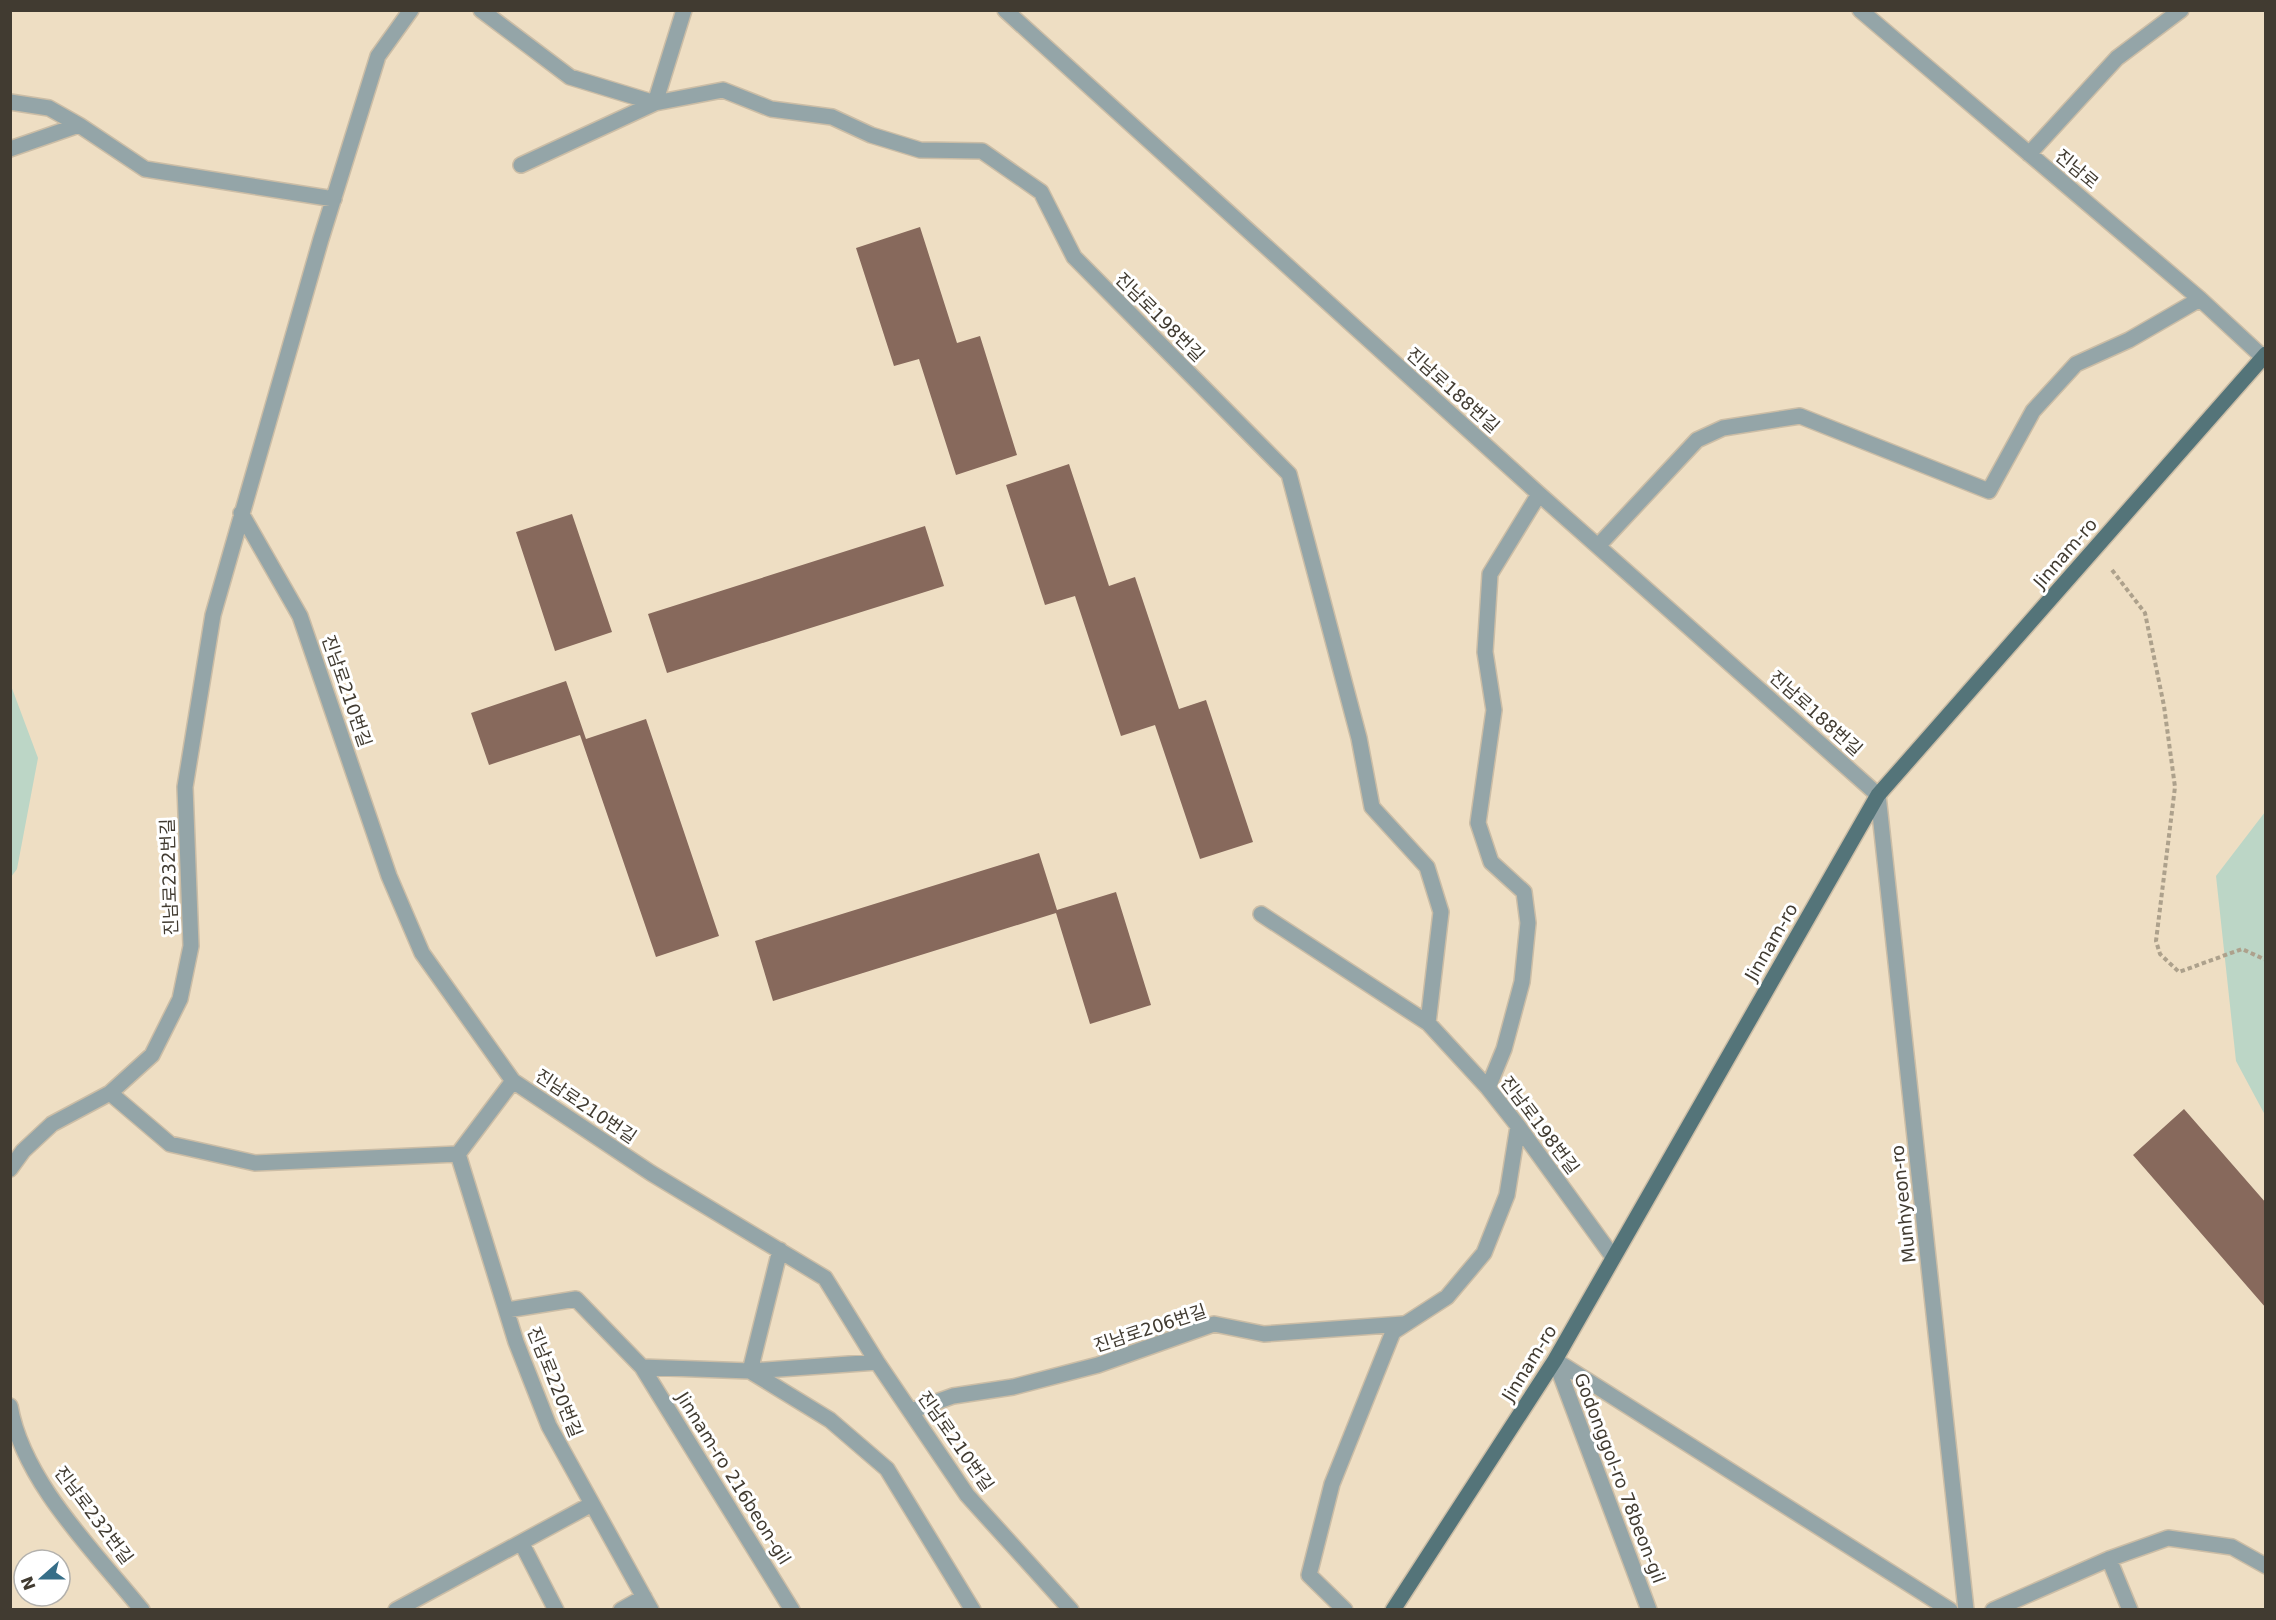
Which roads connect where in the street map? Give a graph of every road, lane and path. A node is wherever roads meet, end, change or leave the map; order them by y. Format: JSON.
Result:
{"nodes":[{"id":1,"x":411,"y":10,"type":"edge"},
{"id":2,"x":480,"y":10,"type":"edge"},
{"id":3,"x":684,"y":10,"type":"edge"},
{"id":4,"x":1005,"y":10,"type":"edge"},
{"id":5,"x":1860,"y":10,"type":"edge"},
{"id":6,"x":2181,"y":10,"type":"edge"},
{"id":7,"x":10,"y":102,"type":"edge"},
{"id":8,"x":655,"y":103,"type":"junction"},
{"id":9,"x":79,"y":125,"type":"junction"},
{"id":10,"x":10,"y":149,"type":"edge"},
{"id":11,"x":2029,"y":154,"type":"junction"},
{"id":12,"x":521,"y":165,"type":"dead end"},
{"id":13,"x":334,"y":199,"type":"junction"},
{"id":14,"x":2200,"y":299,"type":"junction"},
{"id":15,"x":2265,"y":357,"type":"edge"},
{"id":16,"x":1539,"y":494,"type":"junction"},
{"id":17,"x":241,"y":513,"type":"junction"},
{"id":18,"x":1598,"y":546,"type":"junction"},
{"id":19,"x":2095,"y":548,"type":"junction"},
{"id":20,"x":1878,"y":795,"type":"junction"},
{"id":21,"x":1261,"y":914,"type":"dead end"},
{"id":22,"x":2265,"y":960,"type":"edge"},
{"id":23,"x":1428,"y":1023,"type":"junction"},
{"id":24,"x":513,"y":1081,"type":"junction"},
{"id":25,"x":1488,"y":1088,"type":"junction"},
{"id":26,"x":110,"y":1093,"type":"junction"},
{"id":27,"x":1518,"y":1126,"type":"junction"},
{"id":28,"x":458,"y":1154,"type":"junction"},
{"id":29,"x":10,"y":1169,"type":"edge"},
{"id":30,"x":780,"y":1250,"type":"junction"},
{"id":31,"x":1613,"y":1257,"type":"junction"},
{"id":32,"x":507,"y":1310,"type":"junction"},
{"id":33,"x":1406,"y":1323,"type":"junction"},
{"id":34,"x":1555,"y":1360,"type":"junction"},
{"id":35,"x":877,"y":1362,"type":"junction"},
{"id":36,"x":642,"y":1367,"type":"junction"},
{"id":37,"x":750,"y":1371,"type":"junction"},
{"id":38,"x":10,"y":1406,"type":"edge"},
{"id":39,"x":910,"y":1411,"type":"junction"},
{"id":40,"x":592,"y":1504,"type":"junction"},
{"id":41,"x":522,"y":1544,"type":"junction"},
{"id":42,"x":2109,"y":1559,"type":"junction"},
{"id":43,"x":2265,"y":1566,"type":"edge"},
{"id":44,"x":647,"y":1603,"type":"edge"},
{"id":45,"x":142,"y":1610,"type":"edge"},
{"id":46,"x":396,"y":1610,"type":"edge"},
{"id":47,"x":556,"y":1610,"type":"edge"},
{"id":48,"x":621,"y":1610,"type":"edge"},
{"id":49,"x":792,"y":1610,"type":"edge"},
{"id":50,"x":973,"y":1610,"type":"edge"},
{"id":51,"x":1071,"y":1610,"type":"edge"},
{"id":52,"x":1345,"y":1610,"type":"edge"},
{"id":53,"x":1393,"y":1610,"type":"edge"},
{"id":54,"x":1648,"y":1610,"type":"edge"},
{"id":55,"x":1950,"y":1610,"type":"edge"},
{"id":56,"x":1966,"y":1610,"type":"edge"},
{"id":57,"x":1993,"y":1610,"type":"edge"},
{"id":58,"x":2130,"y":1610,"type":"edge"}],
"edges":[{"from":1,"to":13,"type":"street","name":"진남로232번길"},
{"from":2,"to":8,"type":"street","name":"진남로198번길"},
{"from":3,"to":8,"type":"street"},
{"from":4,"to":16,"type":"street","name":"진남로188번길"},
{"from":5,"to":11,"type":"street","name":"진남로"},
{"from":6,"to":11,"type":"street"},
{"from":7,"to":9,"type":"street"},
{"from":8,"to":12,"type":"street"},
{"from":8,"to":23,"type":"street","name":"진남로198번길"},
{"from":9,"to":10,"type":"street"},
{"from":9,"to":13,"type":"street"},
{"from":11,"to":14,"type":"street","name":"진남로"},
{"from":13,"to":17,"type":"street","name":"진남로232번길"},
{"from":14,"to":15,"type":"street","name":"진남로"},
{"from":14,"to":18,"type":"street"},
{"from":15,"to":19,"type":"main road","name":"Jinnam-ro"},
{"from":16,"to":18,"type":"street","name":"진남로188번길"},
{"from":16,"to":25,"type":"street"},
{"from":17,"to":24,"type":"street","name":"진남로210번길"},
{"from":17,"to":26,"type":"street","name":"진남로232번길"},
{"from":18,"to":20,"type":"street","name":"진남로188번길"},
{"from":19,"to":20,"type":"main road","name":"Jinnam-ro"},
{"from":19,"to":22,"type":"path"},
{"from":20,"to":31,"type":"main road","name":"Jinnam-ro"},
{"from":20,"to":56,"type":"street","name":"Munhyeon-ro"},
{"from":21,"to":23,"type":"street","name":"진남로198번길"},
{"from":23,"to":25,"type":"street","name":"진남로198번길"},
{"from":24,"to":28,"type":"street"},
{"from":24,"to":30,"type":"street","name":"진남로210번길"},
{"from":25,"to":27,"type":"street","name":"진남로198번길"},
{"from":26,"to":28,"type":"street"},
{"from":26,"to":29,"type":"street","name":"진남로232번길"},
{"from":27,"to":31,"type":"street","name":"진남로198번길"},
{"from":27,"to":33,"type":"street","name":"진남로206번길"},
{"from":28,"to":32,"type":"street","name":"진남로220번길"},
{"from":30,"to":35,"type":"street","name":"진남로210번길"},
{"from":30,"to":37,"type":"street"},
{"from":31,"to":34,"type":"main road","name":"Jinnam-ro"},
{"from":32,"to":36,"type":"street","name":"Jinnam-ro 216beon-gil"},
{"from":32,"to":40,"type":"street","name":"진남로220번길"},
{"from":33,"to":39,"type":"street","name":"진남로206번길"},
{"from":33,"to":52,"type":"street","name":"진남로206번길"},
{"from":34,"to":53,"type":"main road","name":"Jinnam-ro"},
{"from":34,"to":54,"type":"street","name":"Godonggol-ro 78beon-gil"},
{"from":34,"to":55,"type":"street"},
{"from":35,"to":37,"type":"street"},
{"from":35,"to":39,"type":"street","name":"진남로210번길"},
{"from":36,"to":37,"type":"street"},
{"from":36,"to":49,"type":"street","name":"Jinnam-ro 216beon-gil"},
{"from":37,"to":50,"type":"street"},
{"from":38,"to":45,"type":"street","name":"진남로232번길"},
{"from":39,"to":51,"type":"street","name":"진남로210번길"},
{"from":40,"to":41,"type":"street"},
{"from":40,"to":44,"type":"street","name":"진남로220번길"},
{"from":41,"to":46,"type":"street"},
{"from":41,"to":47,"type":"street"},
{"from":42,"to":43,"type":"street"},
{"from":42,"to":57,"type":"street"},
{"from":42,"to":58,"type":"street"},
{"from":44,"to":48,"type":"street"}]}
